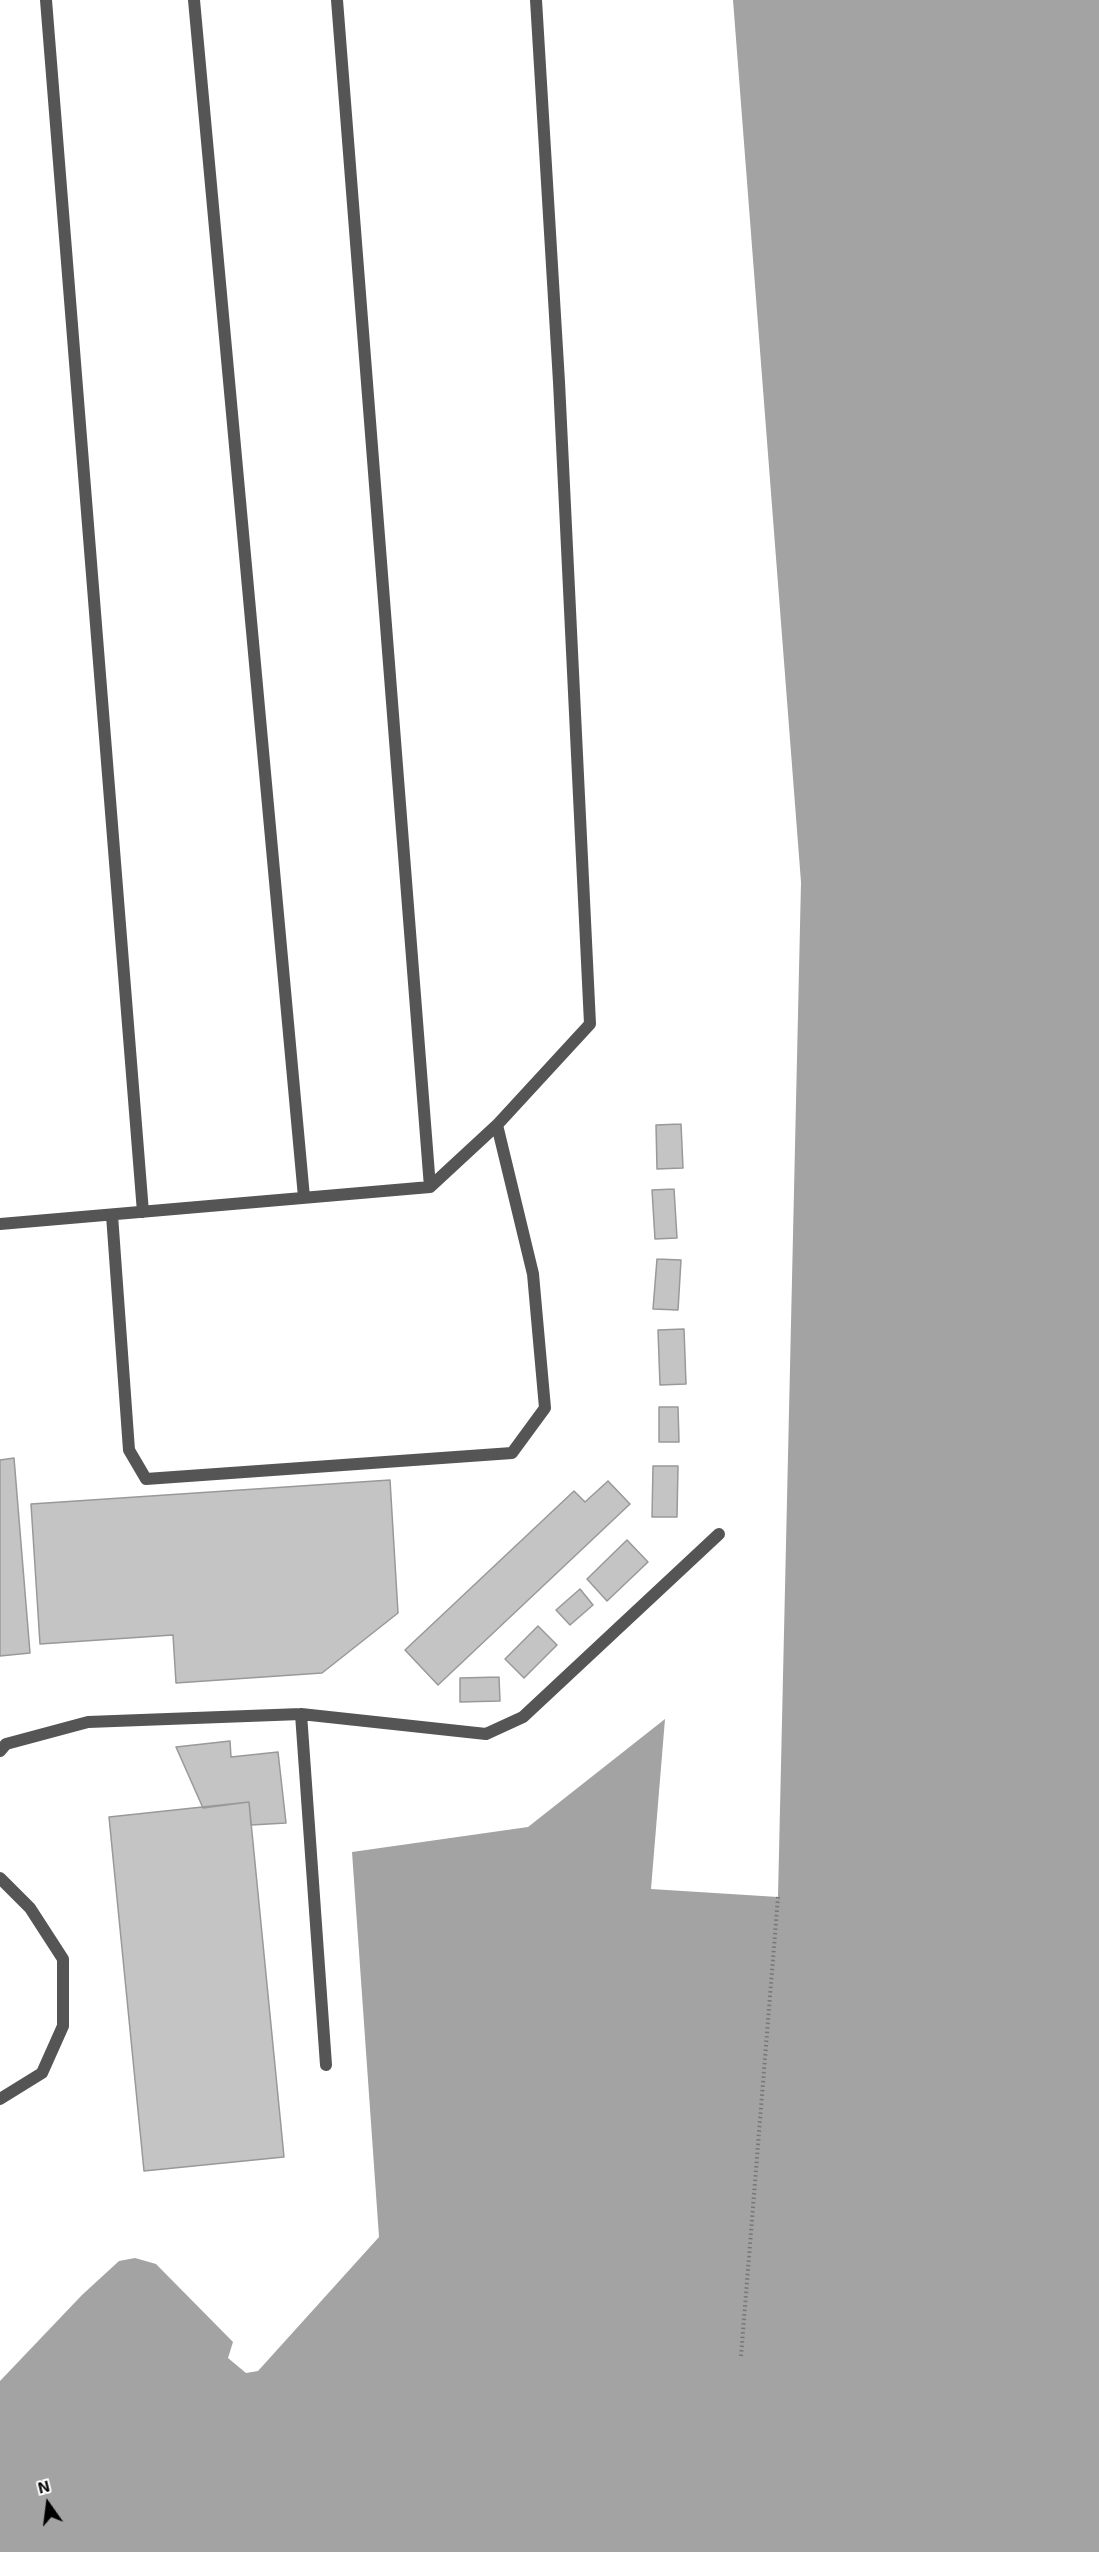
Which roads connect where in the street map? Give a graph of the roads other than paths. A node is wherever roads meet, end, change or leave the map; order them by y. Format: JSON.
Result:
{"nodes":[{"id":1,"x":46,"y":0,"type":"edge"},
{"id":2,"x":194,"y":0,"type":"edge"},
{"id":3,"x":337,"y":0,"type":"edge"},
{"id":4,"x":536,"y":0,"type":"edge"},
{"id":5,"x":497,"y":1125,"type":"junction"},
{"id":6,"x":430,"y":1187,"type":"junction"},
{"id":7,"x":304,"y":1197,"type":"junction"},
{"id":8,"x":143,"y":1212,"type":"junction"},
{"id":9,"x":112,"y":1215,"type":"junction"},
{"id":10,"x":0,"y":1224,"type":"edge"},
{"id":11,"x":719,"y":1534,"type":"dead end"},
{"id":12,"x":301,"y":1714,"type":"junction"},
{"id":13,"x":0,"y":1751,"type":"edge"},
{"id":14,"x":0,"y":1878,"type":"edge"},
{"id":15,"x":326,"y":2065,"type":"dead end"},
{"id":16,"x":0,"y":2099,"type":"edge"}],
"edges":[{"from":1,"to":8,"type":"lane"},
{"from":2,"to":7,"type":"lane"},
{"from":3,"to":6,"type":"lane"},
{"from":4,"to":5,"type":"lane"},
{"from":5,"to":6,"type":"lane"},
{"from":5,"to":9,"type":"lane"},
{"from":6,"to":7,"type":"lane"},
{"from":7,"to":8,"type":"lane"},
{"from":8,"to":9,"type":"lane"},
{"from":9,"to":10,"type":"lane"},
{"from":11,"to":12,"type":"lane"},
{"from":12,"to":13,"type":"lane"},
{"from":12,"to":15,"type":"lane"},
{"from":14,"to":16,"type":"lane"}]}
